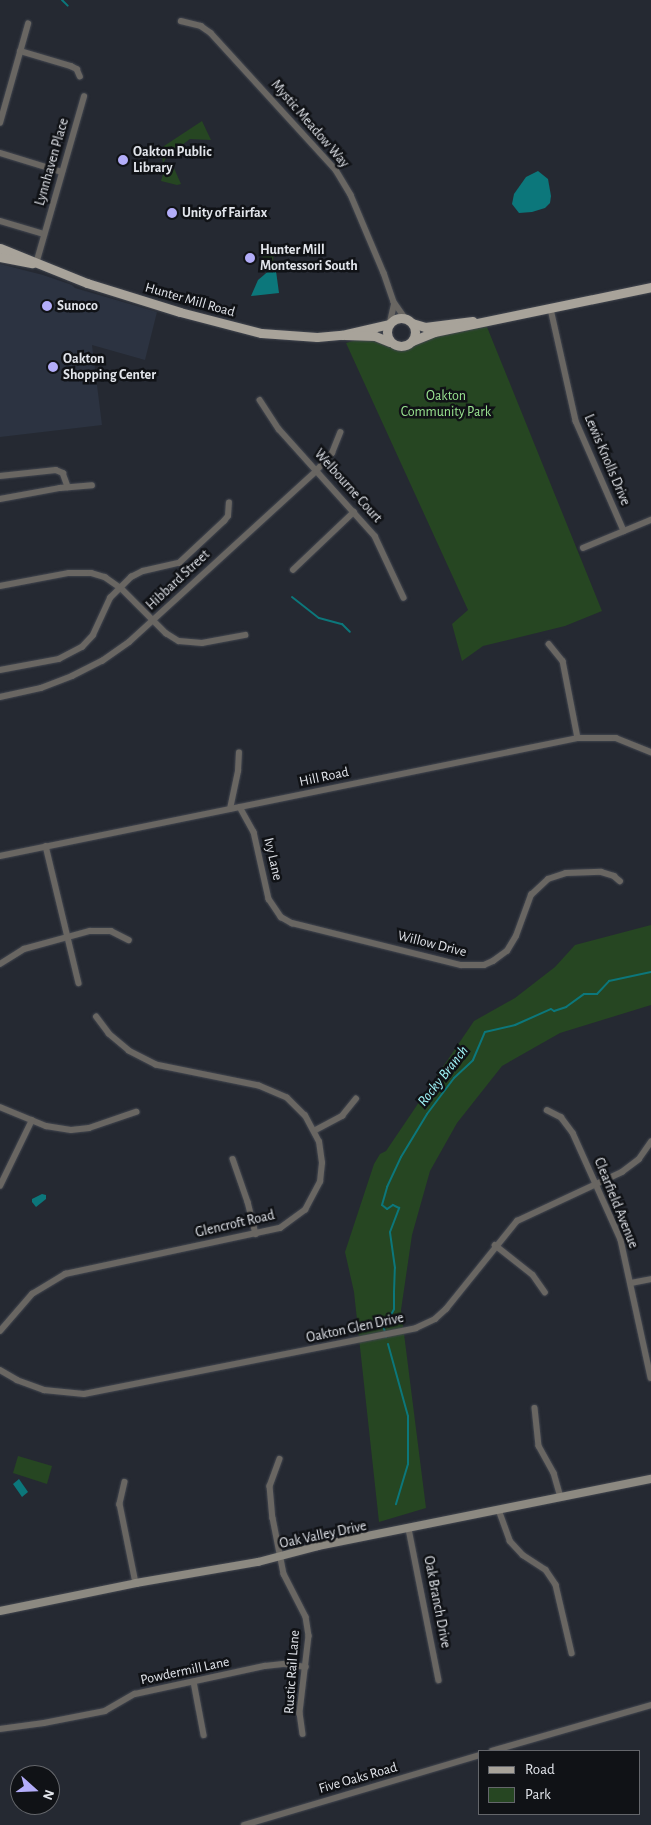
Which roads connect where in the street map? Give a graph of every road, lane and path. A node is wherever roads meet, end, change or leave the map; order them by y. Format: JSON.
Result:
{"nodes":[{"id":1,"x":181,"y":21,"type":"dead end"},
{"id":2,"x":28,"y":24,"type":"dead end"},
{"id":3,"x":20,"y":51,"type":"junction"},
{"id":4,"x":80,"y":76,"type":"dead end"},
{"id":5,"x":84,"y":97,"type":"dead end"},
{"id":6,"x":0,"y":123,"type":"edge"},
{"id":7,"x":0,"y":153,"type":"edge"},
{"id":8,"x":62,"y":172,"type":"junction"},
{"id":9,"x":0,"y":221,"type":"edge"},
{"id":10,"x":44,"y":234,"type":"junction"},
{"id":11,"x":0,"y":248,"type":"edge"},
{"id":12,"x":0,"y":257,"type":"edge"},
{"id":13,"x":36,"y":264,"type":"junction"},
{"id":14,"x":651,"y":288,"type":"edge"},
{"id":15,"x":394,"y":302,"type":"junction"},
{"id":16,"x":551,"y":309,"type":"junction"},
{"id":17,"x":409,"y":321,"type":"junction"},
{"id":18,"x":486,"y":321,"type":"junction"},
{"id":19,"x":390,"y":323,"type":"junction"},
{"id":20,"x":342,"y":335,"type":"junction"},
{"id":21,"x":412,"y":341,"type":"junction"},
{"id":22,"x":391,"y":342,"type":"junction"},
{"id":23,"x":260,"y":400,"type":"dead end"},
{"id":24,"x":340,"y":433,"type":"dead end"},
{"id":25,"x":316,"y":471,"type":"junction"},
{"id":26,"x":0,"y":476,"type":"edge"},
{"id":27,"x":92,"y":484,"type":"dead end"},
{"id":28,"x":68,"y":487,"type":"junction"},
{"id":29,"x":0,"y":499,"type":"edge"},
{"id":30,"x":229,"y":503,"type":"dead end"},
{"id":31,"x":354,"y":512,"type":"junction"},
{"id":32,"x":651,"y":520,"type":"edge"},
{"id":33,"x":624,"y":531,"type":"junction"},
{"id":34,"x":583,"y":548,"type":"dead end"},
{"id":35,"x":293,"y":570,"type":"dead end"},
{"id":36,"x":0,"y":586,"type":"edge"},
{"id":37,"x":121,"y":588,"type":"junction"},
{"id":38,"x":404,"y":598,"type":"dead end"},
{"id":39,"x":154,"y":620,"type":"junction"},
{"id":40,"x":245,"y":635,"type":"dead end"},
{"id":41,"x":548,"y":644,"type":"dead end"},
{"id":42,"x":0,"y":670,"type":"edge"},
{"id":43,"x":0,"y":697,"type":"edge"},
{"id":44,"x":578,"y":738,"type":"junction"},
{"id":45,"x":651,"y":752,"type":"edge"},
{"id":46,"x":239,"y":753,"type":"dead end"},
{"id":47,"x":240,"y":807,"type":"junction"},
{"id":48,"x":230,"y":809,"type":"junction"},
{"id":49,"x":46,"y":846,"type":"junction"},
{"id":50,"x":0,"y":856,"type":"edge"},
{"id":51,"x":620,"y":881,"type":"dead end"},
{"id":52,"x":280,"y":917,"type":"joint"},
{"id":53,"x":67,"y":936,"type":"junction"},
{"id":54,"x":129,"y":940,"type":"dead end"},
{"id":55,"x":0,"y":964,"type":"edge"},
{"id":56,"x":79,"y":983,"type":"dead end"},
{"id":57,"x":96,"y":1018,"type":"dead end"},
{"id":58,"x":356,"y":1100,"type":"dead end"},
{"id":59,"x":0,"y":1107,"type":"edge"},
{"id":60,"x":547,"y":1110,"type":"dead end"},
{"id":61,"x":136,"y":1112,"type":"dead end"},
{"id":62,"x":32,"y":1120,"type":"junction"},
{"id":63,"x":314,"y":1131,"type":"junction"},
{"id":64,"x":651,"y":1142,"type":"edge"},
{"id":65,"x":233,"y":1159,"type":"dead end"},
{"id":66,"x":596,"y":1184,"type":"junction"},
{"id":67,"x":0,"y":1186,"type":"edge"},
{"id":68,"x":256,"y":1234,"type":"junction"},
{"id":69,"x":495,"y":1246,"type":"junction"},
{"id":70,"x":651,"y":1279,"type":"edge"},
{"id":71,"x":631,"y":1283,"type":"junction"},
{"id":72,"x":545,"y":1292,"type":"dead end"},
{"id":73,"x":0,"y":1331,"type":"edge"},
{"id":74,"x":0,"y":1370,"type":"edge"},
{"id":75,"x":651,"y":1378,"type":"edge"},
{"id":76,"x":535,"y":1408,"type":"dead end"},
{"id":77,"x":280,"y":1459,"type":"dead end"},
{"id":78,"x":651,"y":1479,"type":"edge"},
{"id":79,"x":125,"y":1482,"type":"dead end"},
{"id":80,"x":561,"y":1497,"type":"junction"},
{"id":81,"x":499,"y":1510,"type":"junction"},
{"id":82,"x":409,"y":1529,"type":"junction"},
{"id":83,"x":281,"y":1556,"type":"junction"},
{"id":84,"x":136,"y":1583,"type":"junction"},
{"id":85,"x":0,"y":1611,"type":"edge"},
{"id":86,"x":572,"y":1652,"type":"dead end"},
{"id":87,"x":306,"y":1667,"type":"junction"},
{"id":88,"x":440,"y":1680,"type":"dead end"},
{"id":89,"x":194,"y":1682,"type":"junction"},
{"id":90,"x":651,"y":1705,"type":"edge"},
{"id":91,"x":0,"y":1729,"type":"edge"},
{"id":92,"x":303,"y":1734,"type":"dead end"},
{"id":93,"x":204,"y":1735,"type":"dead end"},
{"id":94,"x":495,"y":1750,"type":"edge"},
{"id":95,"x":478,"y":1756,"type":"edge"},
{"id":96,"x":244,"y":1825,"type":"edge"}],
"edges":[{"from":1,"to":15,"type":"street","name":"Mystic Meadow Way"},
{"from":2,"to":3,"type":"street"},
{"from":3,"to":4,"type":"street"},
{"from":3,"to":6,"type":"street"},
{"from":5,"to":8,"type":"street","name":"Lynnhaven Place"},
{"from":7,"to":8,"type":"street"},
{"from":8,"to":10,"type":"street","name":"Lynnhaven Place"},
{"from":9,"to":10,"type":"street"},
{"from":10,"to":13,"type":"street","name":"Lynnhaven Place"},
{"from":11,"to":13,"type":"main road","name":"Hunter Mill Road"},
{"from":12,"to":13,"type":"main road","name":"Hunter Mill Road"},
{"from":13,"to":20,"type":"main road","name":"Hunter Mill Road"},
{"from":14,"to":16,"type":"main road","name":"Hunter Mill Road"},
{"from":15,"to":17,"type":"street","name":"Mystic Meadow Way"},
{"from":15,"to":19,"type":"street"},
{"from":16,"to":18,"type":"main road","name":"Hunter Mill Road"},
{"from":16,"to":33,"type":"street","name":"Lewis Knolls Drive"},
{"from":17,"to":18,"type":"main road","name":"Hunter Mill Road"},
{"from":17,"to":19,"type":"main road","name":"Hunter Mill Road"},
{"from":17,"to":21,"type":"main road"},
{"from":18,"to":21,"type":"main road","name":"Hunter Mill Road"},
{"from":19,"to":20,"type":"main road","name":"Hunter Mill Road"},
{"from":19,"to":22,"type":"main road"},
{"from":20,"to":22,"type":"main road","name":"Hunter Mill Road"},
{"from":21,"to":22,"type":"main road","name":"Hunter Mill Road"},
{"from":23,"to":25,"type":"street","name":"Welbourne Court"},
{"from":24,"to":25,"type":"street","name":"Hibbard Street"},
{"from":25,"to":31,"type":"street","name":"Welbourne Court"},
{"from":25,"to":39,"type":"street","name":"Hibbard Street"},
{"from":26,"to":28,"type":"street"},
{"from":27,"to":28,"type":"street"},
{"from":28,"to":29,"type":"street"},
{"from":30,"to":37,"type":"street"},
{"from":31,"to":35,"type":"street"},
{"from":31,"to":38,"type":"street","name":"Welbourne Court"},
{"from":32,"to":33,"type":"street"},
{"from":33,"to":34,"type":"street"},
{"from":36,"to":37,"type":"street"},
{"from":37,"to":39,"type":"street"},
{"from":37,"to":42,"type":"street"},
{"from":39,"to":40,"type":"street"},
{"from":39,"to":43,"type":"street","name":"Hibbard Street"},
{"from":41,"to":44,"type":"street"},
{"from":44,"to":45,"type":"street","name":"Hill Road"},
{"from":44,"to":47,"type":"street","name":"Hill Road"},
{"from":46,"to":48,"type":"street"},
{"from":47,"to":48,"type":"street","name":"Hill Road"},
{"from":47,"to":52,"type":"street","name":"Ivy Lane"},
{"from":48,"to":49,"type":"street","name":"Hill Road"},
{"from":49,"to":50,"type":"street","name":"Hill Road"},
{"from":49,"to":53,"type":"street"},
{"from":51,"to":52,"type":"street","name":"Willow Drive"},
{"from":53,"to":54,"type":"street"},
{"from":53,"to":55,"type":"street"},
{"from":53,"to":56,"type":"street"},
{"from":57,"to":63,"type":"street","name":"Glencroft Road"},
{"from":58,"to":63,"type":"street"},
{"from":59,"to":62,"type":"street"},
{"from":60,"to":66,"type":"street","name":"Clearfield Avenue"},
{"from":61,"to":62,"type":"street"},
{"from":62,"to":67,"type":"street"},
{"from":63,"to":68,"type":"street","name":"Glencroft Road"},
{"from":64,"to":66,"type":"street","name":"Oakton Glen Drive"},
{"from":65,"to":68,"type":"street"},
{"from":66,"to":69,"type":"street","name":"Oakton Glen Drive"},
{"from":66,"to":71,"type":"street","name":"Clearfield Avenue"},
{"from":68,"to":73,"type":"street","name":"Glencroft Road"},
{"from":69,"to":72,"type":"street"},
{"from":69,"to":74,"type":"street","name":"Oakton Glen Drive"},
{"from":70,"to":71,"type":"street"},
{"from":71,"to":75,"type":"street","name":"Clearfield Avenue"},
{"from":76,"to":80,"type":"street"},
{"from":77,"to":83,"type":"street","name":"Rustic Rail Lane"},
{"from":78,"to":80,"type":"street","name":"Oak Valley Drive"},
{"from":79,"to":84,"type":"street"},
{"from":80,"to":81,"type":"street","name":"Oak Valley Drive"},
{"from":81,"to":82,"type":"street","name":"Oak Valley Drive"},
{"from":81,"to":86,"type":"street"},
{"from":82,"to":83,"type":"street","name":"Oak Valley Drive"},
{"from":82,"to":88,"type":"street","name":"Oak Branch Drive"},
{"from":83,"to":84,"type":"street","name":"Oak Valley Drive"},
{"from":83,"to":87,"type":"street","name":"Rustic Rail Lane"},
{"from":84,"to":85,"type":"street","name":"Oak Valley Drive"},
{"from":87,"to":89,"type":"street","name":"Powdermill Lane"},
{"from":87,"to":92,"type":"street","name":"Rustic Rail Lane"},
{"from":89,"to":91,"type":"street","name":"Powdermill Lane"},
{"from":89,"to":93,"type":"street"},
{"from":90,"to":94,"type":"street"},
{"from":95,"to":96,"type":"street","name":"Five Oaks Road"}]}
